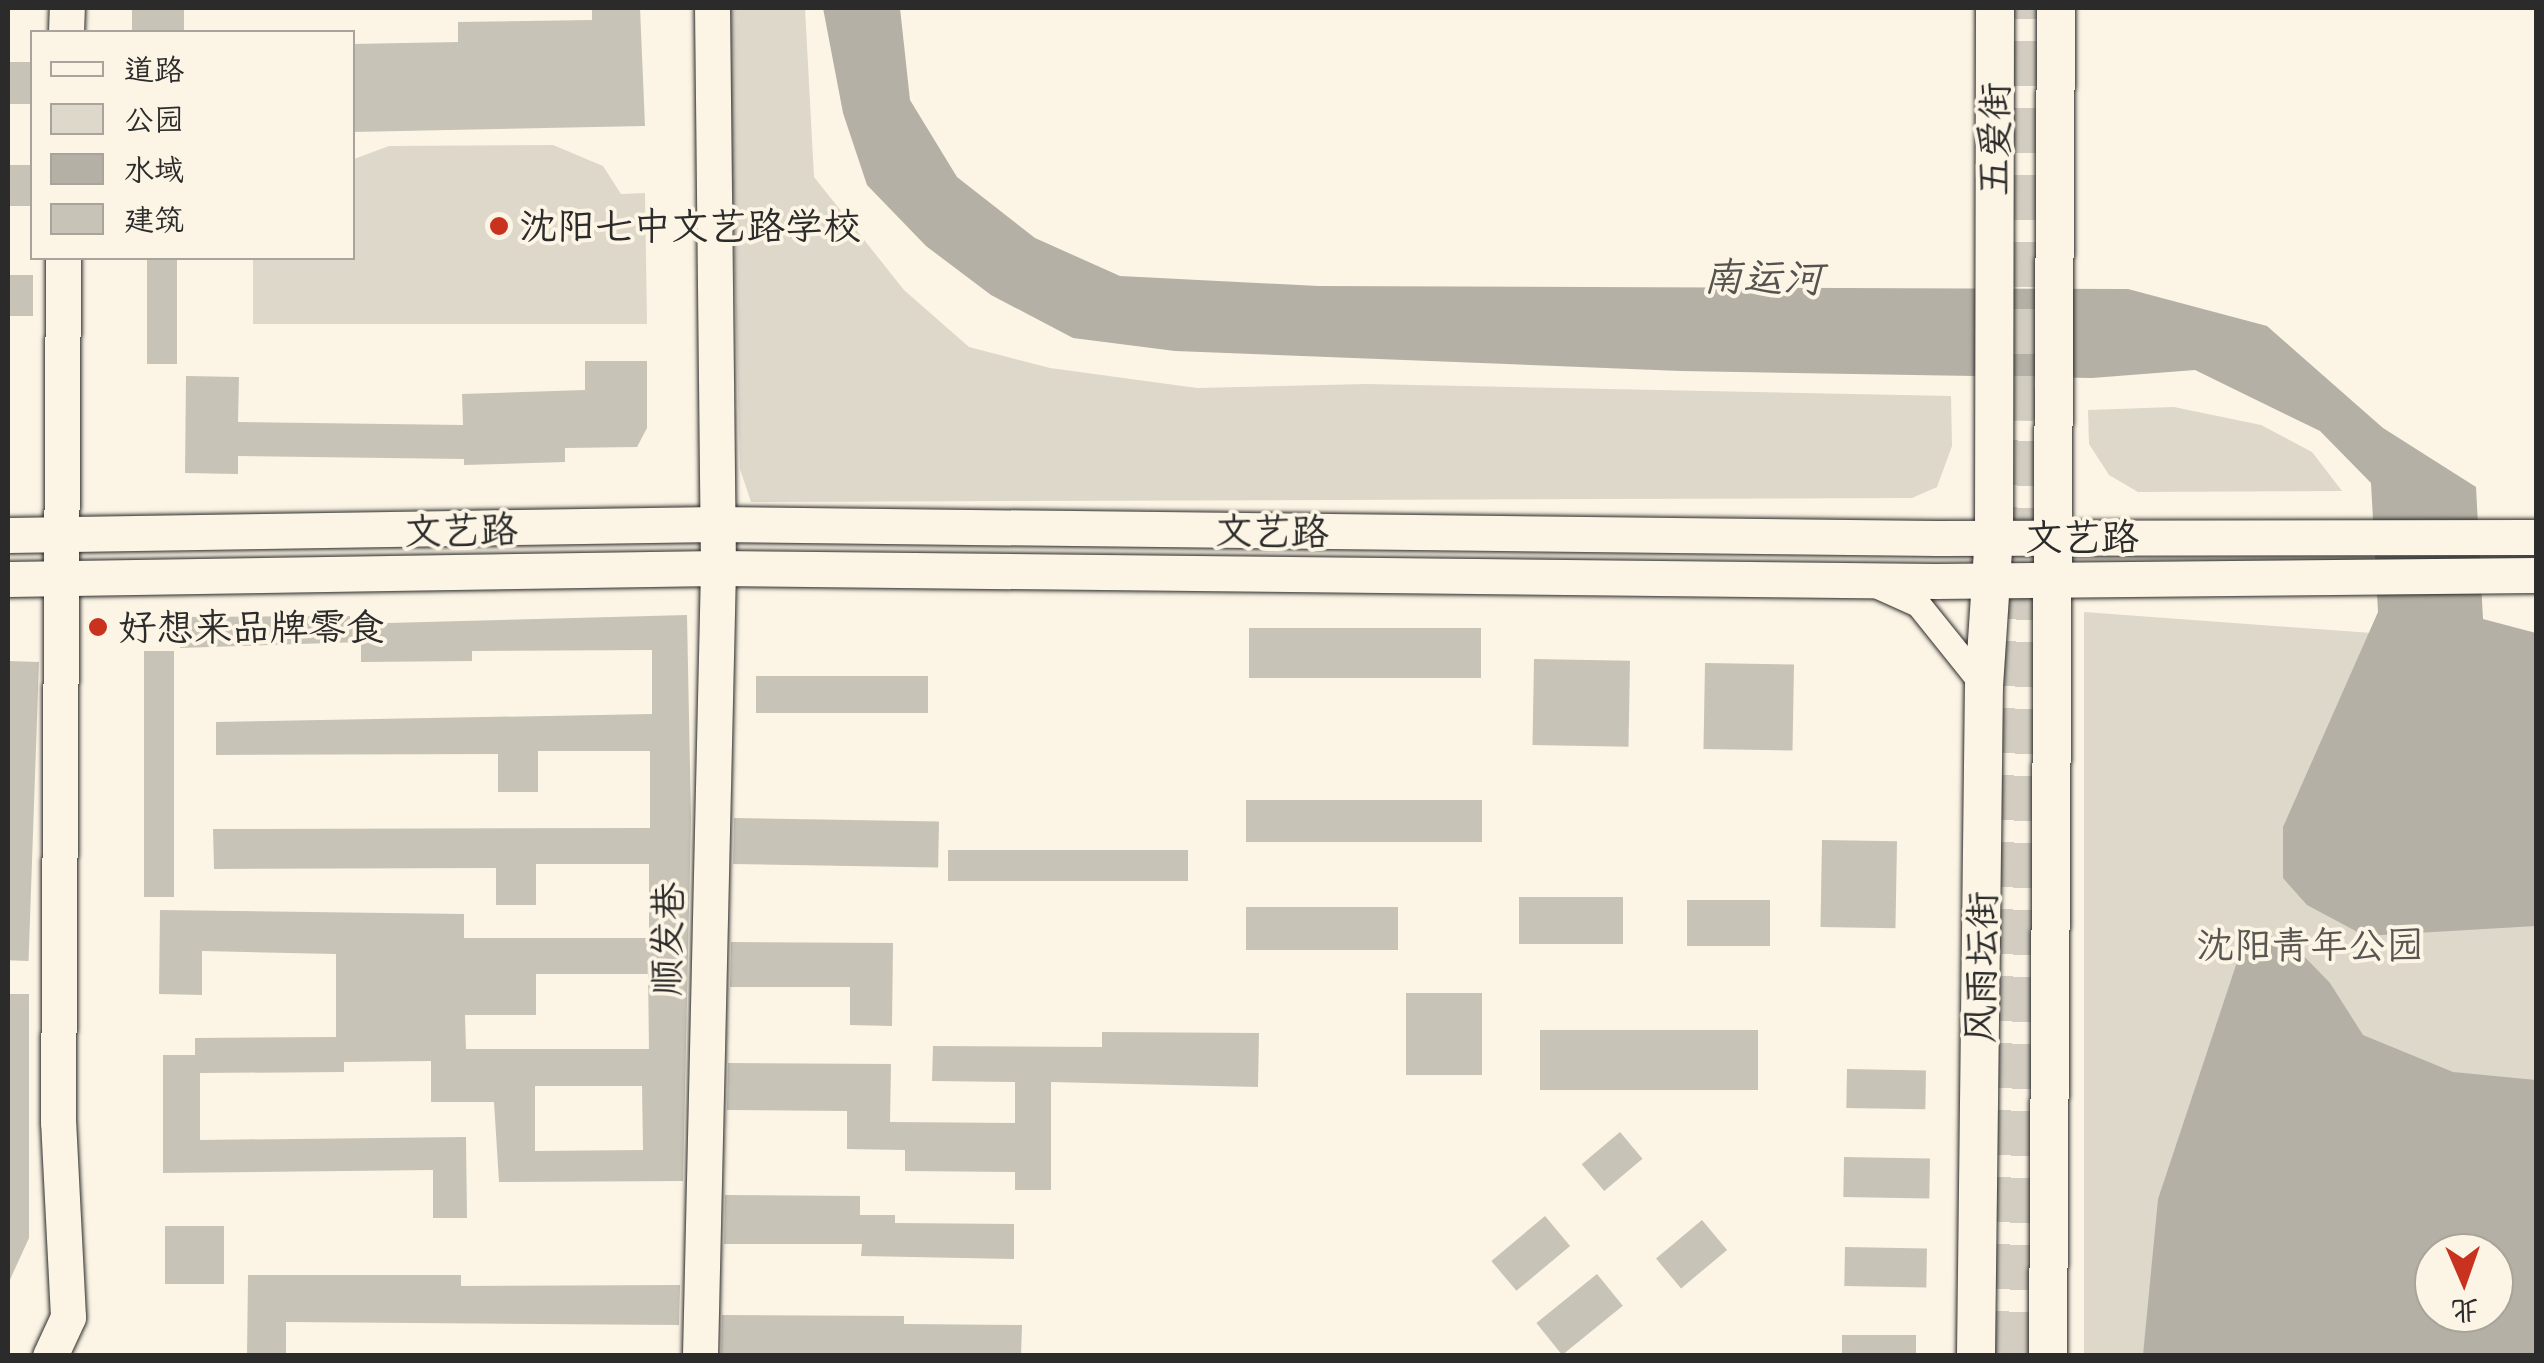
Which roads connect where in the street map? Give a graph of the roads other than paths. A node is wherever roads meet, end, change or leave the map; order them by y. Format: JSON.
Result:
{"nodes":[{"id":1,"x":712,"y":8,"type":"edge"},
{"id":2,"x":1995,"y":8,"type":"edge"},
{"id":3,"x":2056,"y":8,"type":"edge"},
{"id":4,"x":64,"y":260,"type":"edge"},
{"id":5,"x":2054,"y":417,"type":"joint"},
{"id":6,"x":1992,"y":418,"type":"joint"},
{"id":7,"x":716,"y":524,"type":"junction"},
{"id":8,"x":8,"y":535,"type":"edge"},
{"id":9,"x":60,"y":535,"type":"junction"},
{"id":10,"x":1994,"y":537,"type":"junction"},
{"id":11,"x":2536,"y":537,"type":"edge"},
{"id":12,"x":2048,"y":538,"type":"junction"},
{"id":13,"x":718,"y":568,"type":"junction"},
{"id":14,"x":2536,"y":575,"type":"edge"},
{"id":15,"x":8,"y":578,"type":"edge"},
{"id":16,"x":59,"y":579,"type":"junction"},
{"id":17,"x":1992,"y":579,"type":"junction"},
{"id":18,"x":1853,"y":580,"type":"junction"},
{"id":19,"x":2049,"y":581,"type":"junction"},
{"id":20,"x":1984,"y":686,"type":"junction"},
{"id":21,"x":50,"y":1356,"type":"edge"},
{"id":22,"x":700,"y":1356,"type":"edge"},
{"id":23,"x":1976,"y":1356,"type":"edge"},
{"id":24,"x":2048,"y":1356,"type":"edge"}],
"edges":[{"from":1,"to":7,"type":"main road","name":"顺发巷"},
{"from":2,"to":6,"type":"main road","name":"五爱街"},
{"from":3,"to":5,"type":"main road","name":"五爱街"},
{"from":4,"to":9,"type":"main road"},
{"from":5,"to":12,"type":"main road","name":"风雨坛街"},
{"from":6,"to":10,"type":"main road","name":"风雨坛街"},
{"from":7,"to":9,"type":"main road","name":"文艺路"},
{"from":7,"to":10,"type":"main road","name":"文艺路"},
{"from":7,"to":13,"type":"main road","name":"顺发巷"},
{"from":8,"to":9,"type":"main road","name":"文艺路"},
{"from":9,"to":16,"type":"main road"},
{"from":10,"to":12,"type":"main road","name":"文艺路"},
{"from":10,"to":17,"type":"main road","name":"风雨坛街"},
{"from":11,"to":12,"type":"main road","name":"文艺路"},
{"from":12,"to":19,"type":"main road","name":"风雨坛街"},
{"from":13,"to":16,"type":"main road","name":"文艺路"},
{"from":13,"to":18,"type":"main road","name":"文艺路"},
{"from":13,"to":22,"type":"main road","name":"顺发巷"},
{"from":14,"to":19,"type":"main road","name":"文艺路"},
{"from":15,"to":16,"type":"main road","name":"文艺路"},
{"from":16,"to":21,"type":"main road"},
{"from":17,"to":18,"type":"main road","name":"文艺路"},
{"from":17,"to":19,"type":"main road","name":"文艺路"},
{"from":17,"to":20,"type":"main road","name":"风雨坛街"},
{"from":18,"to":20,"type":"street"},
{"from":19,"to":24,"type":"main road","name":"风雨坛街"},
{"from":20,"to":23,"type":"main road","name":"风雨坛街"}]}
